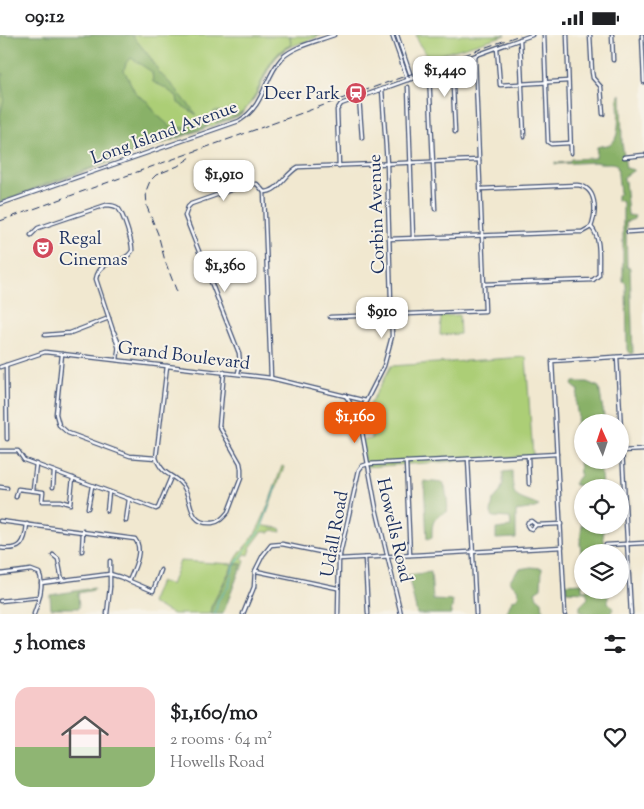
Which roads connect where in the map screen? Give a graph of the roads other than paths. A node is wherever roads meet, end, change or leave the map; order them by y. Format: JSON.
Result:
{"nodes":[{"id":1,"x":334,"y":35,"type":"edge"},
{"id":2,"x":392,"y":35,"type":"edge"},
{"id":3,"x":397,"y":35,"type":"edge"},
{"id":4,"x":532,"y":35,"type":"edge"},
{"id":5,"x":544,"y":35,"type":"edge"},
{"id":6,"x":567,"y":35,"type":"edge"},
{"id":7,"x":590,"y":35,"type":"edge"},
{"id":8,"x":612,"y":35,"type":"edge"},
{"id":9,"x":642,"y":35,"type":"edge"},
{"id":10,"x":520,"y":39,"type":"junction"},
{"id":11,"x":497,"y":47,"type":"junction"},
{"id":12,"x":475,"y":55,"type":"junction"},
{"id":13,"x":613,"y":59,"type":"dead end"},
{"id":14,"x":452,"y":64,"type":"junction"},
{"id":15,"x":429,"y":72,"type":"junction"},
{"id":16,"x":410,"y":79,"type":"junction"},
{"id":17,"x":568,"y":81,"type":"junction"},
{"id":18,"x":644,"y":82,"type":"edge"},
{"id":19,"x":545,"y":83,"type":"junction"},
{"id":20,"x":522,"y":84,"type":"junction"},
{"id":21,"x":408,"y":87,"type":"dead end"},
{"id":22,"x":382,"y":89,"type":"junction"},
{"id":23,"x":359,"y":97,"type":"junction"},
{"id":24,"x":602,"y":114,"type":"dead end"},
{"id":25,"x":455,"y":132,"type":"dead end"},
{"id":26,"x":524,"y":137,"type":"dead end"},
{"id":27,"x":362,"y":138,"type":"dead end"},
{"id":28,"x":570,"y":143,"type":"junction"},
{"id":29,"x":571,"y":153,"type":"dead end"},
{"id":30,"x":644,"y":155,"type":"edge"},
{"id":31,"x":624,"y":157,"type":"dead end"},
{"id":32,"x":480,"y":160,"type":"junction"},
{"id":33,"x":433,"y":162,"type":"junction"},
{"id":34,"x":410,"y":163,"type":"junction"},
{"id":35,"x":386,"y":164,"type":"junction"},
{"id":36,"x":339,"y":166,"type":"junction"},
{"id":37,"x":480,"y":189,"type":"junction"},
{"id":38,"x":264,"y":192,"type":"junction"},
{"id":39,"x":0,"y":203,"type":"edge"},
{"id":40,"x":435,"y":209,"type":"dead end"},
{"id":41,"x":591,"y":227,"type":"junction"},
{"id":42,"x":644,"y":231,"type":"edge"},
{"id":43,"x":628,"y":232,"type":"dead end"},
{"id":44,"x":31,"y":235,"type":"dead end"},
{"id":45,"x":482,"y":236,"type":"junction"},
{"id":46,"x":413,"y":238,"type":"junction"},
{"id":47,"x":389,"y":239,"type":"junction"},
{"id":48,"x":484,"y":284,"type":"junction"},
{"id":49,"x":392,"y":314,"type":"junction"},
{"id":50,"x":330,"y":317,"type":"dead end"},
{"id":51,"x":109,"y":318,"type":"junction"},
{"id":52,"x":45,"y":335,"type":"dead end"},
{"id":53,"x":62,"y":354,"type":"junction"},
{"id":54,"x":644,"y":355,"type":"edge"},
{"id":55,"x":618,"y":357,"type":"junction"},
{"id":56,"x":117,"y":360,"type":"junction"},
{"id":57,"x":6,"y":365,"type":"junction"},
{"id":58,"x":167,"y":365,"type":"junction"},
{"id":59,"x":0,"y":367,"type":"edge"},
{"id":60,"x":224,"y":372,"type":"junction"},
{"id":61,"x":238,"y":373,"type":"junction"},
{"id":62,"x":271,"y":378,"type":"junction"},
{"id":63,"x":346,"y":395,"type":"junction"},
{"id":64,"x":366,"y":401,"type":"junction"},
{"id":65,"x":620,"y":414,"type":"edge"},
{"id":66,"x":360,"y":421,"type":"junction"},
{"id":67,"x":7,"y":439,"type":"dead end"},
{"id":68,"x":644,"y":450,"type":"edge"},
{"id":69,"x":0,"y":451,"type":"edge"},
{"id":70,"x":629,"y":451,"type":"edge"},
{"id":71,"x":557,"y":454,"type":"junction"},
{"id":72,"x":528,"y":456,"type":"junction"},
{"id":73,"x":156,"y":458,"type":"junction"},
{"id":74,"x":468,"y":459,"type":"junction"},
{"id":75,"x":406,"y":463,"type":"junction"},
{"id":76,"x":36,"y":464,"type":"junction"},
{"id":77,"x":368,"y":464,"type":"junction"},
{"id":78,"x":622,"y":469,"type":"edge"},
{"id":79,"x":54,"y":471,"type":"junction"},
{"id":80,"x":171,"y":477,"type":"junction"},
{"id":81,"x":73,"y":478,"type":"junction"},
{"id":82,"x":529,"y":484,"type":"dead end"},
{"id":83,"x":92,"y":486,"type":"junction"},
{"id":84,"x":0,"y":487,"type":"edge"},
{"id":85,"x":52,"y":487,"type":"dead end"},
{"id":86,"x":7,"y":488,"type":"dead end"},
{"id":87,"x":33,"y":491,"type":"junction"},
{"id":88,"x":109,"y":492,"type":"junction"},
{"id":89,"x":16,"y":497,"type":"dead end"},
{"id":90,"x":129,"y":499,"type":"junction"},
{"id":91,"x":88,"y":508,"type":"dead end"},
{"id":92,"x":107,"y":511,"type":"dead end"},
{"id":93,"x":0,"y":521,"type":"edge"},
{"id":94,"x":126,"y":521,"type":"dead end"},
{"id":95,"x":561,"y":524,"type":"junction"},
{"id":96,"x":27,"y":525,"type":"junction"},
{"id":97,"x":536,"y":525,"type":"dead end"},
{"id":98,"x":83,"y":531,"type":"junction"},
{"id":99,"x":644,"y":543,"type":"edge"},
{"id":100,"x":628,"y":544,"type":"joint"},
{"id":101,"x":562,"y":547,"type":"junction"},
{"id":102,"x":0,"y":548,"type":"edge"},
{"id":103,"x":82,"y":551,"type":"dead end"},
{"id":104,"x":473,"y":552,"type":"junction"},
{"id":105,"x":53,"y":555,"type":"dead end"},
{"id":106,"x":410,"y":555,"type":"junction"},
{"id":107,"x":388,"y":556,"type":"junction"},
{"id":108,"x":340,"y":558,"type":"junction"},
{"id":109,"x":365,"y":558,"type":"junction"},
{"id":110,"x":110,"y":561,"type":"dead end"},
{"id":111,"x":629,"y":567,"type":"edge"},
{"id":112,"x":161,"y":570,"type":"dead end"},
{"id":113,"x":255,"y":571,"type":"junction"},
{"id":114,"x":0,"y":574,"type":"edge"},
{"id":115,"x":110,"y":574,"type":"junction"},
{"id":116,"x":62,"y":580,"type":"junction"},
{"id":117,"x":129,"y":581,"type":"junction"},
{"id":118,"x":41,"y":583,"type":"junction"},
{"id":119,"x":337,"y":588,"type":"junction"},
{"id":120,"x":39,"y":597,"type":"junction"},
{"id":121,"x":0,"y":601,"type":"edge"},
{"id":122,"x":34,"y":614,"type":"edge"},
{"id":123,"x":107,"y":614,"type":"edge"},
{"id":124,"x":243,"y":614,"type":"edge"},
{"id":125,"x":338,"y":614,"type":"edge"},
{"id":126,"x":368,"y":614,"type":"edge"},
{"id":127,"x":401,"y":614,"type":"edge"},
{"id":128,"x":476,"y":614,"type":"edge"},
{"id":129,"x":565,"y":614,"type":"edge"},
{"id":130,"x":631,"y":614,"type":"edge"}],
"edges":[{"from":1,"to":39,"type":"street","name":"Long Island Avenue"},
{"from":2,"to":16,"type":"street"},
{"from":3,"to":16,"type":"street"},
{"from":4,"to":10,"type":"street"},
{"from":5,"to":19,"type":"street"},
{"from":6,"to":17,"type":"street"},
{"from":7,"to":24,"type":"street"},
{"from":8,"to":13,"type":"street"},
{"from":9,"to":18,"type":"street"},
{"from":10,"to":11,"type":"street"},
{"from":10,"to":20,"type":"street"},
{"from":11,"to":12,"type":"street"},
{"from":11,"to":20,"type":"street"},
{"from":12,"to":14,"type":"street"},
{"from":12,"to":32,"type":"street"},
{"from":14,"to":15,"type":"street"},
{"from":14,"to":25,"type":"street"},
{"from":15,"to":16,"type":"street"},
{"from":15,"to":33,"type":"street"},
{"from":16,"to":22,"type":"street"},
{"from":17,"to":19,"type":"street"},
{"from":17,"to":28,"type":"street"},
{"from":19,"to":20,"type":"street"},
{"from":19,"to":28,"type":"street"},
{"from":20,"to":26,"type":"street"},
{"from":21,"to":34,"type":"street"},
{"from":22,"to":23,"type":"street"},
{"from":22,"to":35,"type":"street","name":"Corbin Avenue"},
{"from":23,"to":27,"type":"street"},
{"from":23,"to":36,"type":"street"},
{"from":28,"to":29,"type":"street"},
{"from":30,"to":31,"type":"street"},
{"from":32,"to":33,"type":"street"},
{"from":32,"to":37,"type":"street"},
{"from":33,"to":34,"type":"street"},
{"from":33,"to":40,"type":"street"},
{"from":34,"to":35,"type":"street"},
{"from":34,"to":46,"type":"street"},
{"from":35,"to":36,"type":"street"},
{"from":35,"to":47,"type":"street","name":"Corbin Avenue"},
{"from":36,"to":38,"type":"street"},
{"from":37,"to":41,"type":"street"},
{"from":37,"to":45,"type":"street"},
{"from":38,"to":61,"type":"street"},
{"from":38,"to":62,"type":"street"},
{"from":41,"to":45,"type":"street"},
{"from":41,"to":48,"type":"street"},
{"from":42,"to":43,"type":"street"},
{"from":44,"to":51,"type":"street"},
{"from":45,"to":46,"type":"street"},
{"from":45,"to":48,"type":"street"},
{"from":46,"to":47,"type":"street"},
{"from":47,"to":49,"type":"street","name":"Corbin Avenue"},
{"from":48,"to":49,"type":"street"},
{"from":49,"to":50,"type":"street"},
{"from":49,"to":64,"type":"street","name":"Corbin Avenue"},
{"from":51,"to":52,"type":"street"},
{"from":51,"to":56,"type":"street"},
{"from":53,"to":56,"type":"street","name":"Grand Boulevard"},
{"from":53,"to":57,"type":"street","name":"Grand Boulevard"},
{"from":53,"to":73,"type":"street"},
{"from":54,"to":55,"type":"street"},
{"from":55,"to":65,"type":"street"},
{"from":55,"to":71,"type":"street"},
{"from":56,"to":58,"type":"street","name":"Grand Boulevard"},
{"from":57,"to":59,"type":"street","name":"Grand Boulevard"},
{"from":57,"to":67,"type":"street"},
{"from":58,"to":60,"type":"street","name":"Grand Boulevard"},
{"from":58,"to":73,"type":"street"},
{"from":60,"to":61,"type":"street","name":"Grand Boulevard"},
{"from":60,"to":80,"type":"street"},
{"from":61,"to":62,"type":"street","name":"Grand Boulevard"},
{"from":62,"to":63,"type":"street","name":"Grand Boulevard"},
{"from":63,"to":64,"type":"street","name":"Grand Boulevard"},
{"from":63,"to":66,"type":"street"},
{"from":64,"to":66,"type":"street","name":"Corbin Avenue"},
{"from":66,"to":77,"type":"street","name":"Howells Road"},
{"from":68,"to":70,"type":"street"},
{"from":69,"to":76,"type":"street"},
{"from":71,"to":72,"type":"street"},
{"from":71,"to":95,"type":"street"},
{"from":72,"to":74,"type":"street"},
{"from":72,"to":82,"type":"street"},
{"from":73,"to":80,"type":"street"},
{"from":74,"to":75,"type":"street"},
{"from":74,"to":104,"type":"street"},
{"from":75,"to":77,"type":"street"},
{"from":75,"to":106,"type":"street"},
{"from":76,"to":79,"type":"street"},
{"from":76,"to":87,"type":"street"},
{"from":77,"to":107,"type":"street","name":"Howells Road"},
{"from":77,"to":108,"type":"street","name":"Udall Road"},
{"from":78,"to":100,"type":"street"},
{"from":79,"to":81,"type":"street"},
{"from":79,"to":85,"type":"street"},
{"from":80,"to":90,"type":"street"},
{"from":81,"to":83,"type":"street"},
{"from":81,"to":87,"type":"street"},
{"from":83,"to":88,"type":"street"},
{"from":83,"to":91,"type":"street"},
{"from":84,"to":86,"type":"street"},
{"from":87,"to":89,"type":"street"},
{"from":88,"to":90,"type":"street"},
{"from":88,"to":92,"type":"street"},
{"from":90,"to":94,"type":"street"},
{"from":93,"to":96,"type":"street"},
{"from":95,"to":97,"type":"street"},
{"from":95,"to":101,"type":"street"},
{"from":96,"to":98,"type":"street"},
{"from":96,"to":102,"type":"street"},
{"from":98,"to":103,"type":"street"},
{"from":98,"to":117,"type":"street"},
{"from":99,"to":100,"type":"street"},
{"from":101,"to":104,"type":"street"},
{"from":101,"to":129,"type":"street"},
{"from":104,"to":106,"type":"street"},
{"from":104,"to":128,"type":"street"},
{"from":105,"to":116,"type":"street"},
{"from":106,"to":107,"type":"street"},
{"from":107,"to":109,"type":"street"},
{"from":107,"to":127,"type":"street","name":"Howells Road"},
{"from":108,"to":109,"type":"street"},
{"from":108,"to":113,"type":"street"},
{"from":108,"to":119,"type":"street","name":"Udall Road"},
{"from":109,"to":126,"type":"street"},
{"from":110,"to":115,"type":"street"},
{"from":111,"to":130,"type":"street"},
{"from":112,"to":117,"type":"street"},
{"from":113,"to":119,"type":"street"},
{"from":113,"to":124,"type":"street"},
{"from":114,"to":118,"type":"street"},
{"from":115,"to":116,"type":"street"},
{"from":115,"to":117,"type":"street"},
{"from":115,"to":123,"type":"street"},
{"from":116,"to":118,"type":"street"},
{"from":118,"to":120,"type":"street"},
{"from":119,"to":125,"type":"street","name":"Udall Road"},
{"from":120,"to":121,"type":"street"},
{"from":120,"to":122,"type":"street"}]}
